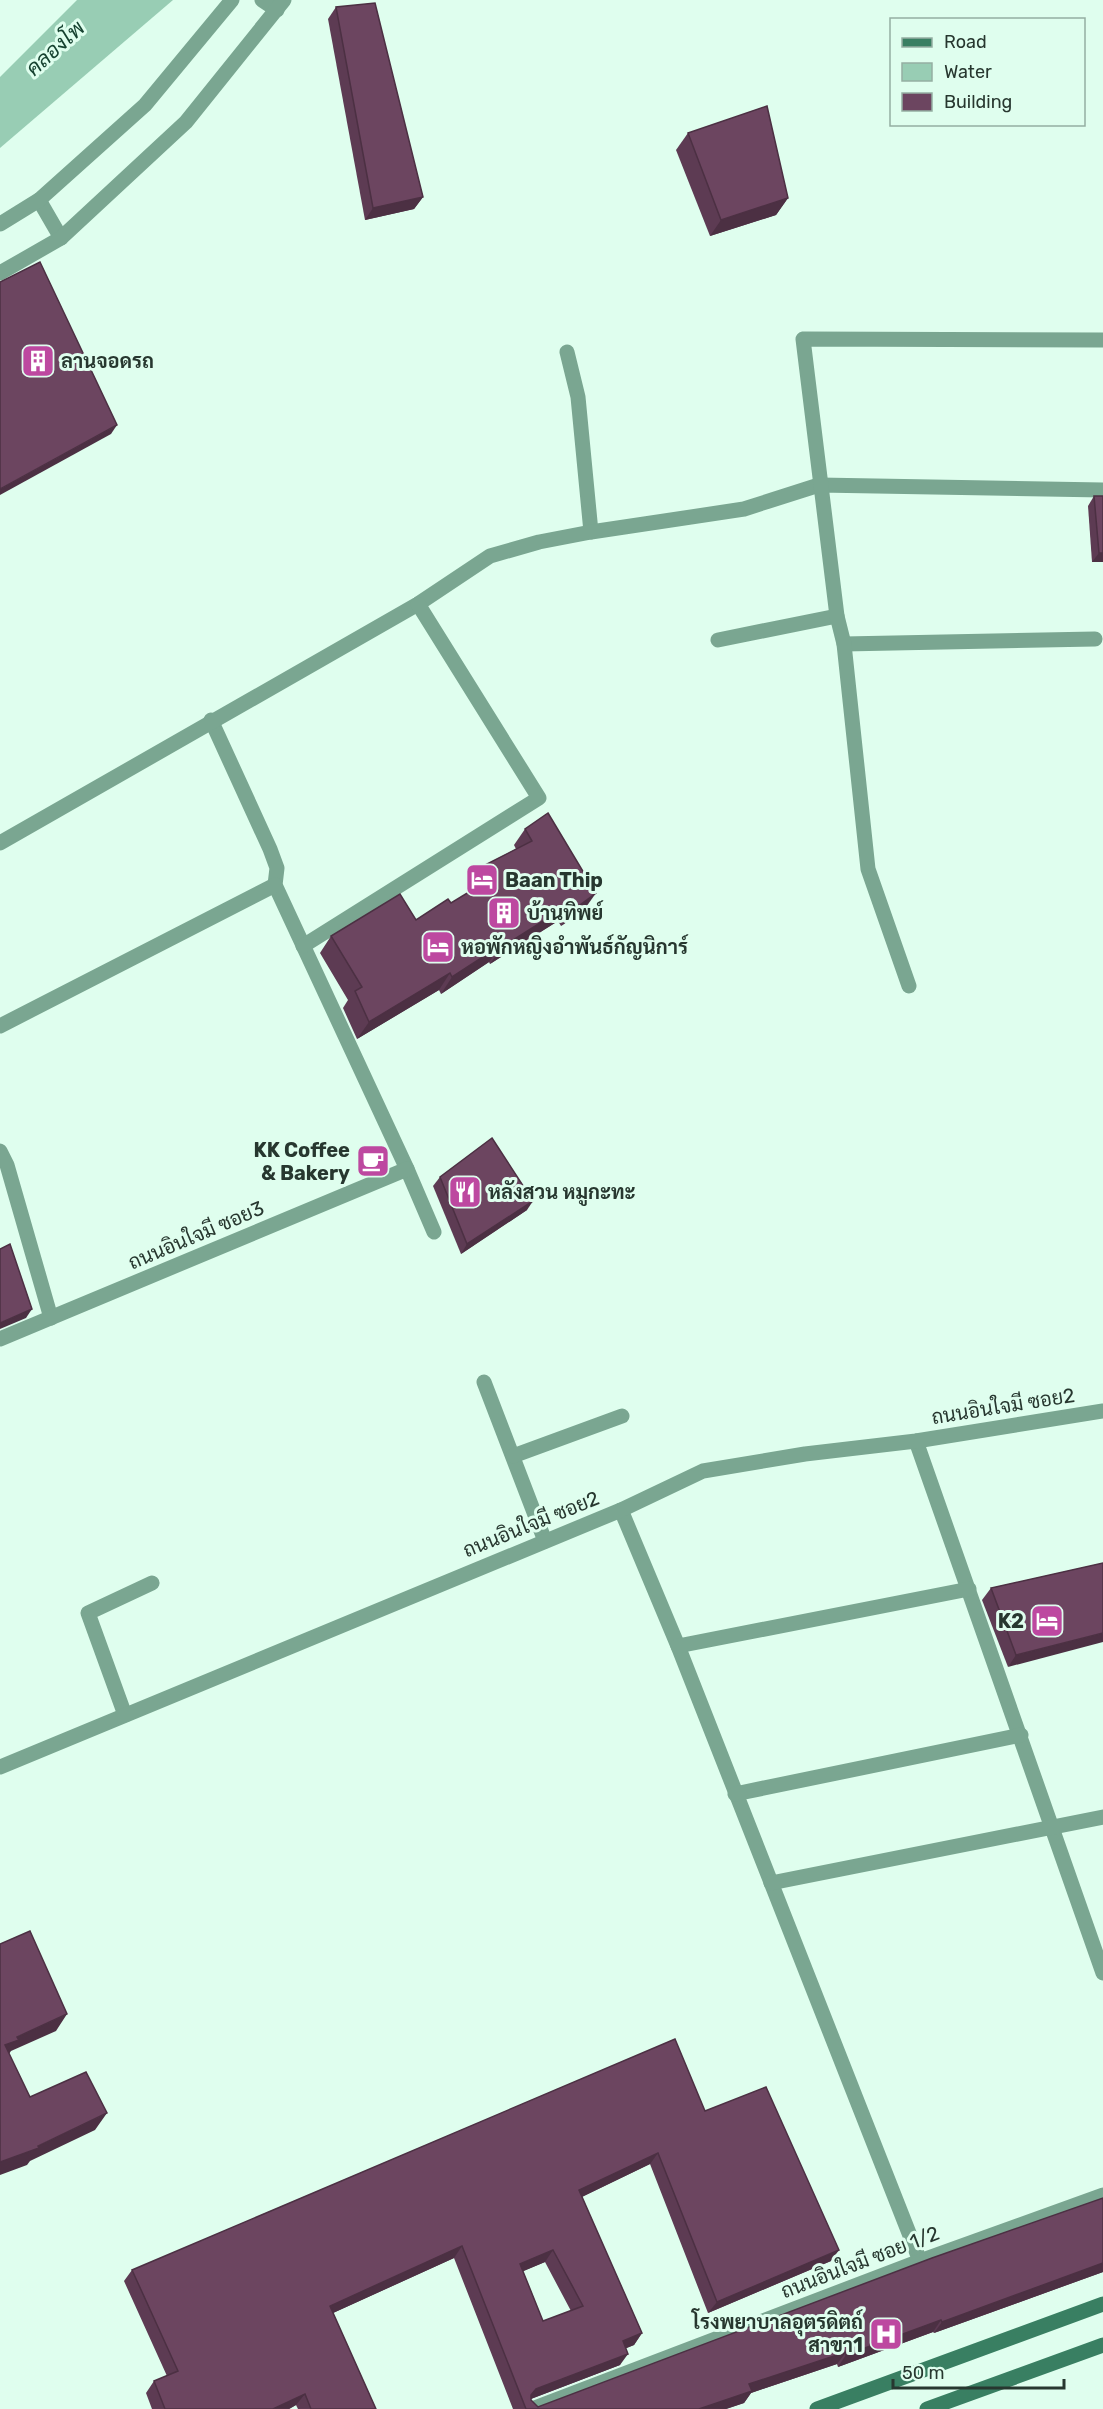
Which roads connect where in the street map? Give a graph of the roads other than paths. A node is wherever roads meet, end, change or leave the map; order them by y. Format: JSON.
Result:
{"nodes":[{"id":1,"x":232,"y":0,"type":"edge"},
{"id":2,"x":262,"y":0,"type":"edge"},
{"id":3,"x":281,"y":5,"type":"edge"},
{"id":4,"x":39,"y":200,"type":"junction"},
{"id":5,"x":0,"y":224,"type":"edge"},
{"id":6,"x":62,"y":238,"type":"junction"},
{"id":7,"x":0,"y":273,"type":"edge"},
{"id":8,"x":1103,"y":340,"type":"edge"},
{"id":9,"x":567,"y":352,"type":"dead end"},
{"id":10,"x":819,"y":485,"type":"junction"},
{"id":11,"x":1103,"y":490,"type":"edge"},
{"id":12,"x":591,"y":532,"type":"junction"},
{"id":13,"x":418,"y":604,"type":"junction"},
{"id":14,"x":837,"y":616,"type":"junction"},
{"id":15,"x":1095,"y":639,"type":"dead end"},
{"id":16,"x":718,"y":640,"type":"dead end"},
{"id":17,"x":844,"y":644,"type":"junction"},
{"id":18,"x":211,"y":720,"type":"junction"},
{"id":19,"x":0,"y":843,"type":"edge"},
{"id":20,"x":275,"y":885,"type":"junction"},
{"id":21,"x":303,"y":946,"type":"junction"},
{"id":22,"x":909,"y":986,"type":"dead end"},
{"id":23,"x":0,"y":1026,"type":"edge"},
{"id":24,"x":0,"y":1151,"type":"edge"},
{"id":25,"x":407,"y":1169,"type":"junction"},
{"id":26,"x":434,"y":1232,"type":"dead end"},
{"id":27,"x":51,"y":1318,"type":"junction"},
{"id":28,"x":0,"y":1339,"type":"edge"},
{"id":29,"x":484,"y":1382,"type":"dead end"},
{"id":30,"x":1103,"y":1411,"type":"edge"},
{"id":31,"x":622,"y":1416,"type":"dead end"},
{"id":32,"x":916,"y":1441,"type":"junction"},
{"id":33,"x":513,"y":1456,"type":"junction"},
{"id":34,"x":621,"y":1510,"type":"junction"},
{"id":35,"x":545,"y":1541,"type":"junction"},
{"id":36,"x":152,"y":1583,"type":"dead end"},
{"id":37,"x":969,"y":1589,"type":"junction"},
{"id":38,"x":678,"y":1646,"type":"junction"},
{"id":39,"x":125,"y":1715,"type":"junction"},
{"id":40,"x":1021,"y":1735,"type":"junction"},
{"id":41,"x":0,"y":1767,"type":"edge"},
{"id":42,"x":735,"y":1794,"type":"junction"},
{"id":43,"x":1103,"y":1817,"type":"edge"},
{"id":44,"x":1053,"y":1827,"type":"junction"},
{"id":45,"x":771,"y":1883,"type":"junction"},
{"id":46,"x":1103,"y":1973,"type":"edge"},
{"id":47,"x":1103,"y":2195,"type":"edge"},
{"id":48,"x":920,"y":2261,"type":"junction"},
{"id":49,"x":1103,"y":2304,"type":"edge"},
{"id":50,"x":1103,"y":2345,"type":"edge"},
{"id":51,"x":532,"y":2409,"type":"edge"},
{"id":52,"x":817,"y":2409,"type":"edge"},
{"id":53,"x":927,"y":2409,"type":"edge"}],
"edges":[{"from":1,"to":4,"type":"street"},
{"from":2,"to":3,"type":"street"},
{"from":3,"to":6,"type":"street"},
{"from":4,"to":5,"type":"street"},
{"from":4,"to":6,"type":"street"},
{"from":6,"to":7,"type":"street"},
{"from":8,"to":10,"type":"street"},
{"from":9,"to":12,"type":"street"},
{"from":10,"to":11,"type":"street"},
{"from":10,"to":12,"type":"street"},
{"from":10,"to":14,"type":"street"},
{"from":12,"to":13,"type":"street"},
{"from":13,"to":18,"type":"street"},
{"from":13,"to":21,"type":"street"},
{"from":14,"to":16,"type":"street"},
{"from":14,"to":17,"type":"street"},
{"from":15,"to":17,"type":"street"},
{"from":17,"to":22,"type":"street"},
{"from":18,"to":19,"type":"street"},
{"from":18,"to":20,"type":"street"},
{"from":20,"to":21,"type":"street"},
{"from":20,"to":23,"type":"street"},
{"from":21,"to":25,"type":"street"},
{"from":24,"to":27,"type":"street"},
{"from":25,"to":26,"type":"street"},
{"from":25,"to":27,"type":"street","name":"ถนนอินใจมี ซอย3"},
{"from":27,"to":28,"type":"street","name":"ถนนอินใจมี ซอย3"},
{"from":29,"to":33,"type":"street"},
{"from":30,"to":32,"type":"street","name":"ถนนอินใจมี ซอย2"},
{"from":31,"to":33,"type":"street"},
{"from":32,"to":34,"type":"street","name":"ถนนอินใจมี ซอย2"},
{"from":32,"to":37,"type":"street"},
{"from":33,"to":35,"type":"street"},
{"from":34,"to":35,"type":"street","name":"ถนนอินใจมี ซอย2"},
{"from":34,"to":38,"type":"street"},
{"from":35,"to":39,"type":"street","name":"ถนนอินใจมี ซอย2"},
{"from":36,"to":39,"type":"street"},
{"from":37,"to":38,"type":"street"},
{"from":37,"to":40,"type":"street"},
{"from":38,"to":42,"type":"street"},
{"from":39,"to":41,"type":"street","name":"ถนนอินใจมี ซอย2"},
{"from":40,"to":42,"type":"street"},
{"from":40,"to":44,"type":"street"},
{"from":42,"to":45,"type":"street"},
{"from":43,"to":44,"type":"street"},
{"from":44,"to":45,"type":"street"},
{"from":44,"to":46,"type":"street"},
{"from":45,"to":48,"type":"street"},
{"from":47,"to":48,"type":"street","name":"ถนนอินใจมี ซอย 1/2"},
{"from":48,"to":51,"type":"street","name":"ถนนอินใจมี ซอย 1/2"},
{"from":49,"to":52,"type":"main road"},
{"from":50,"to":53,"type":"main road"}]}
